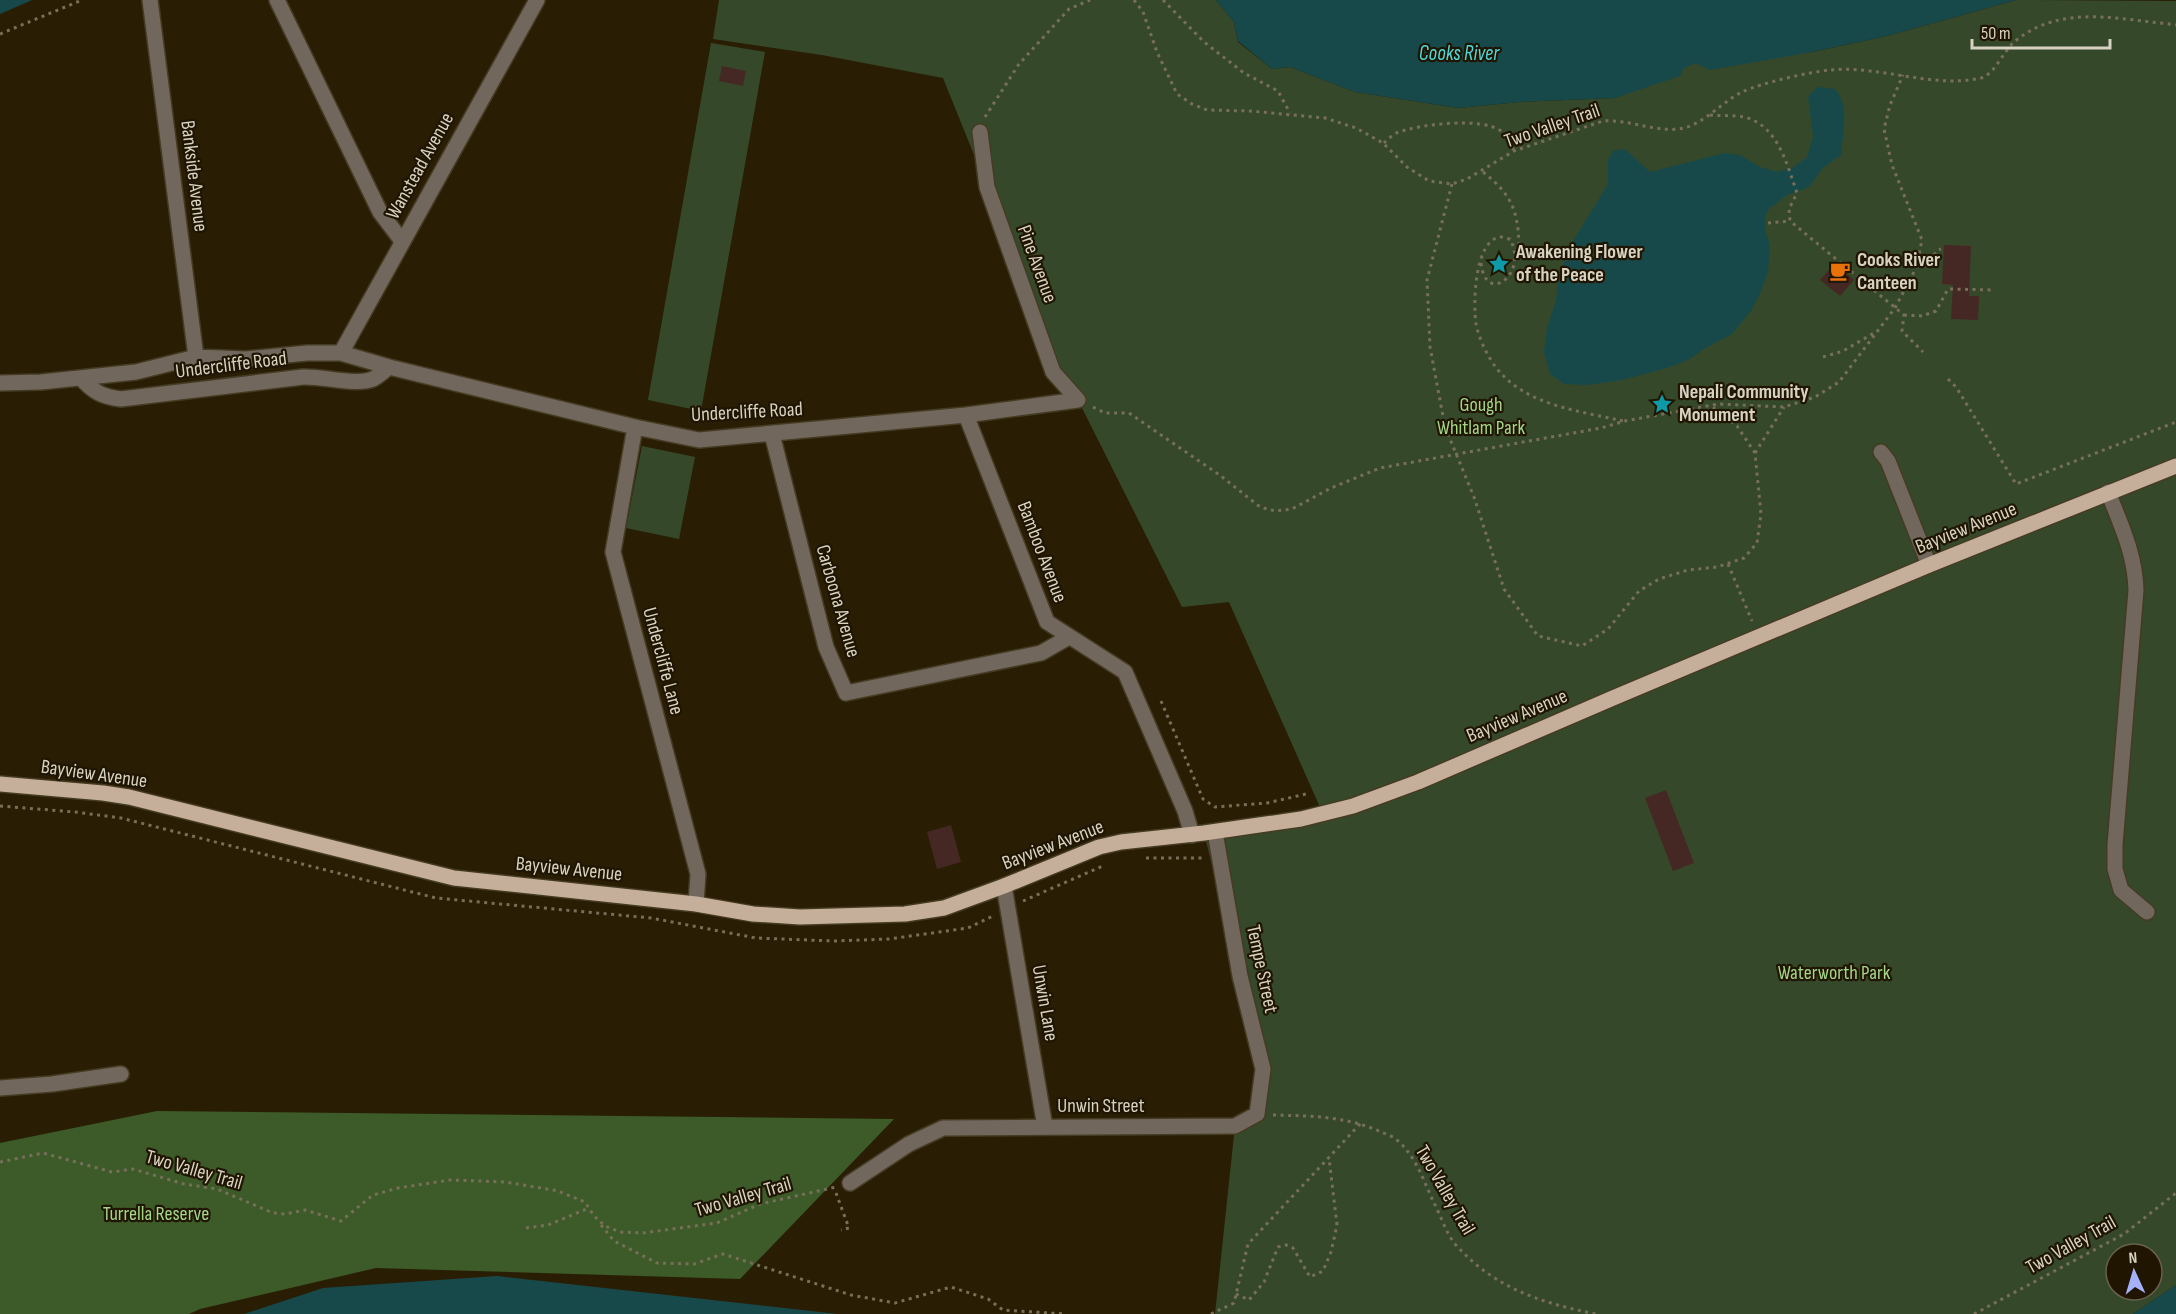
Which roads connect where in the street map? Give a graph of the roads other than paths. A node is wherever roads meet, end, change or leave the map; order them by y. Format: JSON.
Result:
{"nodes":[{"id":1,"x":150,"y":0,"type":"edge"},
{"id":2,"x":277,"y":0,"type":"edge"},
{"id":3,"x":537,"y":0,"type":"edge"},
{"id":4,"x":980,"y":132,"type":"road end"},
{"id":5,"x":402,"y":241,"type":"junction"},
{"id":6,"x":341,"y":353,"type":"junction"},
{"id":7,"x":196,"y":357,"type":"junction"},
{"id":8,"x":389,"y":367,"type":"junction"},
{"id":9,"x":81,"y":378,"type":"junction"},
{"id":10,"x":0,"y":383,"type":"edge"},
{"id":11,"x":1078,"y":400,"type":"joint"},
{"id":12,"x":966,"y":415,"type":"junction"},
{"id":13,"x":635,"y":426,"type":"junction"},
{"id":14,"x":772,"y":434,"type":"junction"},
{"id":15,"x":1881,"y":452,"type":"dead end"},
{"id":16,"x":2176,"y":466,"type":"edge"},
{"id":17,"x":2108,"y":492,"type":"junction"},
{"id":18,"x":1929,"y":565,"type":"junction"},
{"id":19,"x":1069,"y":638,"type":"junction"},
{"id":20,"x":0,"y":784,"type":"edge"},
{"id":21,"x":1215,"y":832,"type":"junction"},
{"id":22,"x":1192,"y":835,"type":"junction"},
{"id":23,"x":1004,"y":886,"type":"junction"},
{"id":24,"x":696,"y":904,"type":"junction"},
{"id":25,"x":2147,"y":912,"type":"dead end"},
{"id":26,"x":121,"y":1074,"type":"dead end"},
{"id":27,"x":0,"y":1088,"type":"edge"},
{"id":28,"x":1257,"y":1114,"type":"joint"},
{"id":29,"x":1045,"y":1127,"type":"junction"},
{"id":30,"x":850,"y":1183,"type":"road end"}],
"edges":[{"from":1,"to":7,"type":"street","name":"Bankside Avenue"},
{"from":2,"to":5,"type":"street"},
{"from":3,"to":5,"type":"street","name":"Wanstead Avenue"},
{"from":4,"to":11,"type":"street","name":"Pine Avenue"},
{"from":5,"to":6,"type":"street","name":"Wanstead Avenue"},
{"from":6,"to":7,"type":"street","name":"Undercliffe Road"},
{"from":6,"to":8,"type":"street","name":"Undercliffe Road"},
{"from":7,"to":9,"type":"street","name":"Undercliffe Road"},
{"from":8,"to":9,"type":"street","name":"Undercliffe Road"},
{"from":8,"to":13,"type":"street","name":"Undercliffe Road"},
{"from":9,"to":10,"type":"street","name":"Undercliffe Road"},
{"from":11,"to":12,"type":"street","name":"Undercliffe Road"},
{"from":12,"to":14,"type":"street","name":"Undercliffe Road"},
{"from":12,"to":19,"type":"street","name":"Bamboo Avenue"},
{"from":13,"to":14,"type":"street","name":"Undercliffe Road"},
{"from":13,"to":24,"type":"street","name":"Undercliffe Lane"},
{"from":14,"to":19,"type":"street","name":"Carboona Avenue"},
{"from":15,"to":18,"type":"street"},
{"from":16,"to":17,"type":"main road","name":"Bayview Avenue"},
{"from":17,"to":18,"type":"main road","name":"Bayview Avenue"},
{"from":17,"to":25,"type":"street"},
{"from":18,"to":21,"type":"main road","name":"Bayview Avenue"},
{"from":19,"to":22,"type":"street","name":"Bamboo Avenue"},
{"from":20,"to":24,"type":"main road","name":"Bayview Avenue"},
{"from":21,"to":22,"type":"main road","name":"Bayview Avenue"},
{"from":21,"to":28,"type":"street","name":"Tempe Street"},
{"from":22,"to":23,"type":"main road","name":"Bayview Avenue"},
{"from":23,"to":24,"type":"main road","name":"Bayview Avenue"},
{"from":23,"to":29,"type":"street","name":"Unwin Lane"},
{"from":26,"to":27,"type":"street"},
{"from":28,"to":29,"type":"street","name":"Unwin Street"},
{"from":29,"to":30,"type":"street","name":"Unwin Street"}]}
